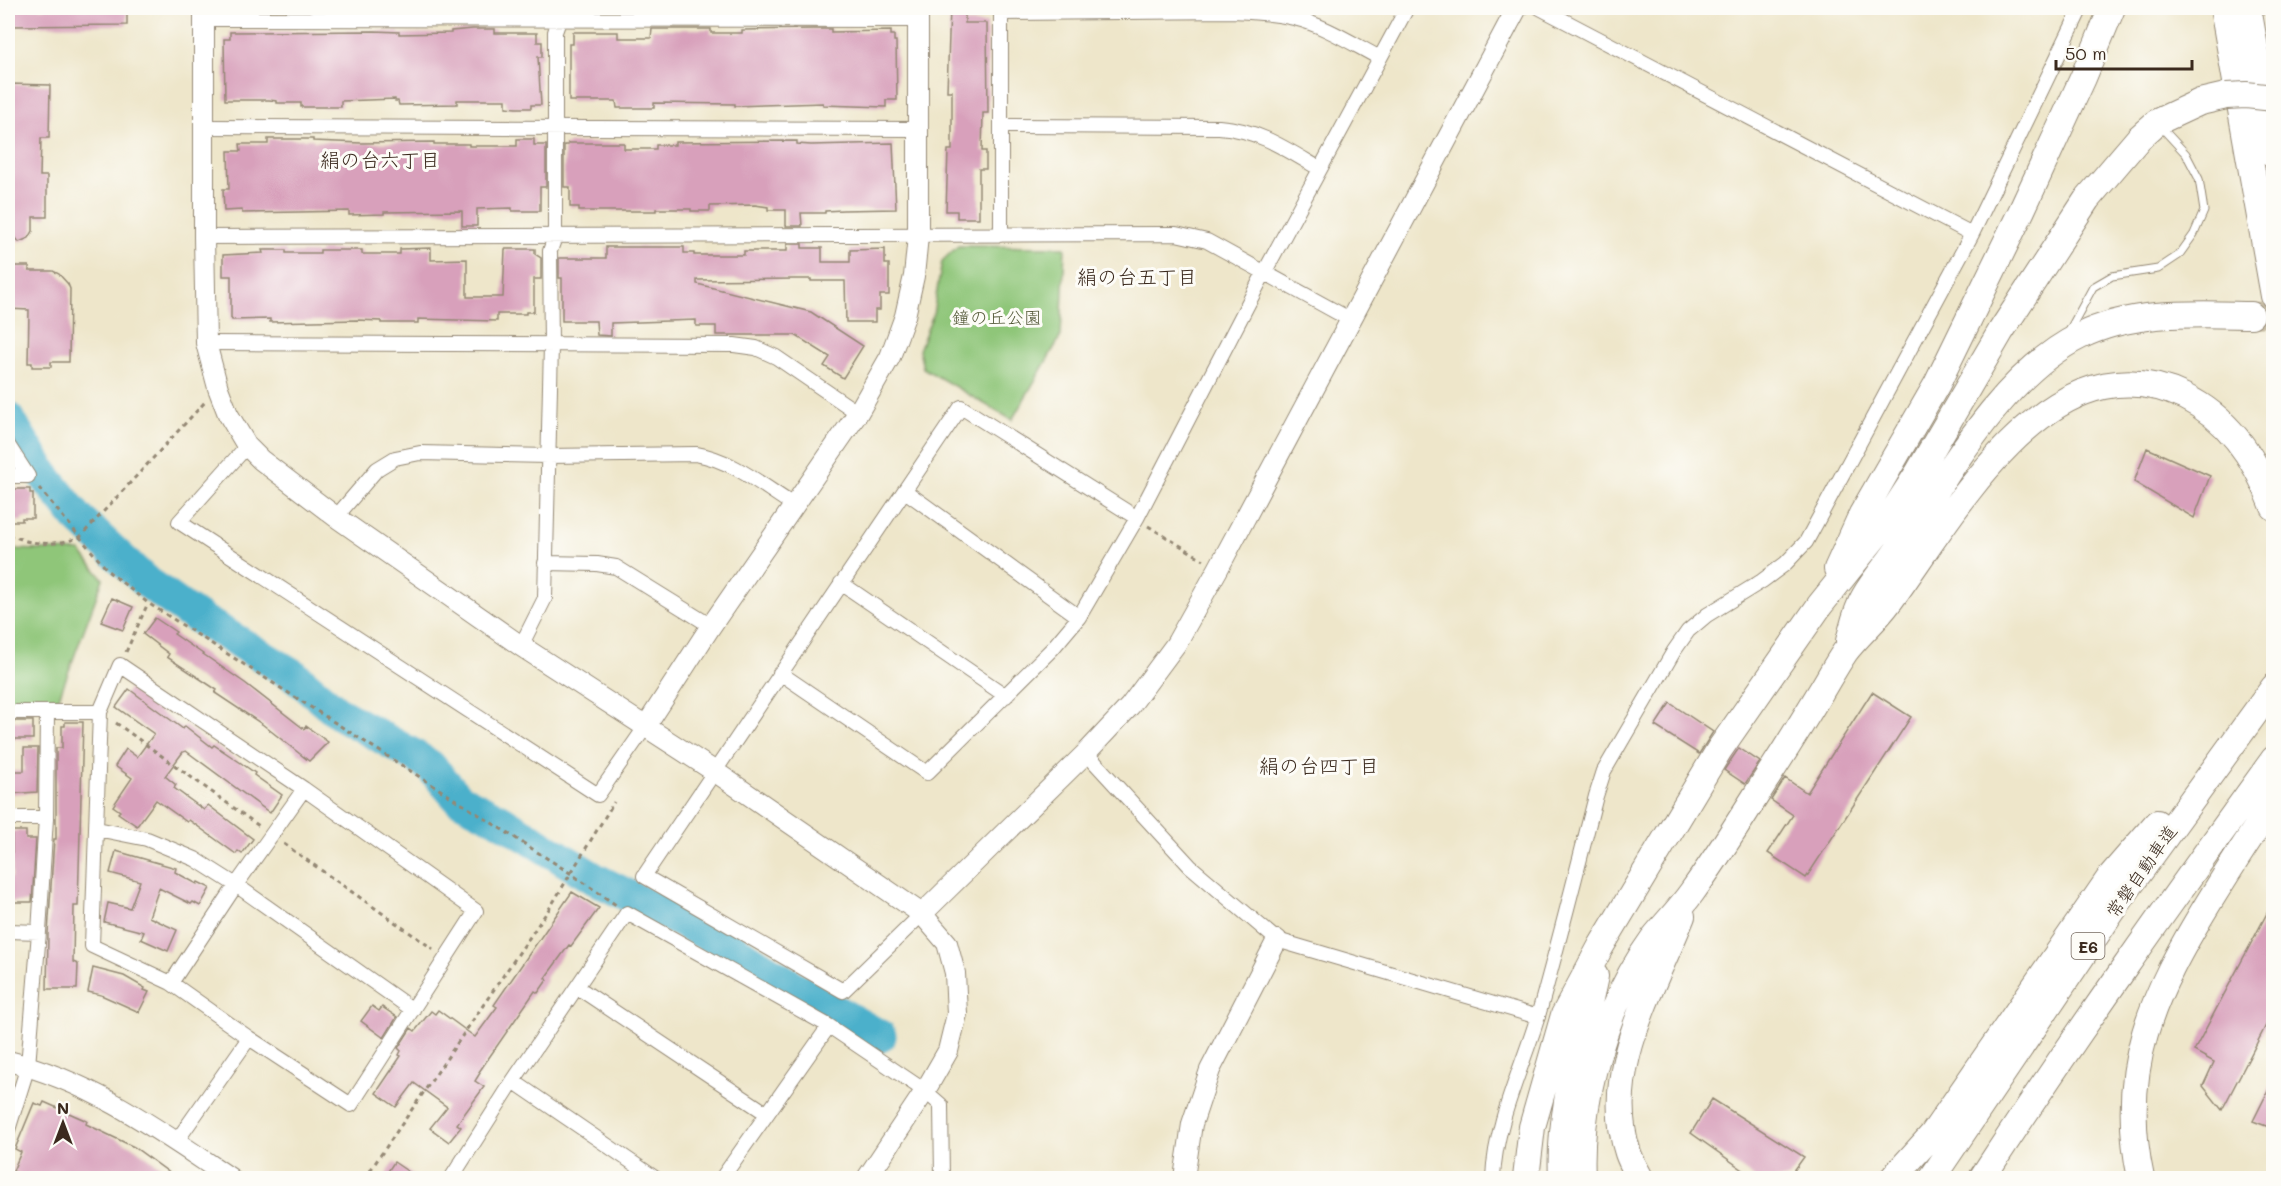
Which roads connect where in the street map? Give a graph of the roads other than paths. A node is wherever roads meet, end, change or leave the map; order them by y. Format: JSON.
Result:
{"nodes":[{"id":1,"x":1407,"y":8,"type":"edge"},
{"id":2,"x":1517,"y":8,"type":"edge"},
{"id":3,"x":1540,"y":8,"type":"edge"},
{"id":4,"x":2080,"y":8,"type":"edge"},
{"id":5,"x":2112,"y":8,"type":"edge"},
{"id":6,"x":2223,"y":8,"type":"edge"},
{"id":7,"x":2248,"y":8,"type":"edge"},
{"id":8,"x":1001,"y":10,"type":"edge"},
{"id":9,"x":204,"y":13,"type":"edge"},
{"id":10,"x":560,"y":13,"type":"edge"},
{"id":11,"x":919,"y":14,"type":"edge"},
{"id":12,"x":1380,"y":58,"type":"junction"},
{"id":13,"x":2274,"y":98,"type":"edge"},
{"id":14,"x":2157,"y":122,"type":"junction"},
{"id":15,"x":1002,"y":126,"type":"junction"},
{"id":16,"x":203,"y":127,"type":"junction"},
{"id":17,"x":556,"y":127,"type":"junction"},
{"id":18,"x":919,"y":129,"type":"junction"},
{"id":19,"x":2274,"y":155,"type":"edge"},
{"id":20,"x":1320,"y":169,"type":"junction"},
{"id":21,"x":1972,"y":234,"type":"junction"},
{"id":22,"x":918,"y":236,"type":"junction"},
{"id":23,"x":1001,"y":236,"type":"junction"},
{"id":24,"x":204,"y":237,"type":"junction"},
{"id":25,"x":555,"y":237,"type":"junction"},
{"id":26,"x":1264,"y":273,"type":"junction"},
{"id":27,"x":2274,"y":296,"type":"edge"},
{"id":28,"x":2251,"y":315,"type":"tunnel mouth"},
{"id":29,"x":1351,"y":320,"type":"junction"},
{"id":30,"x":206,"y":343,"type":"junction"},
{"id":31,"x":551,"y":345,"type":"junction"},
{"id":32,"x":2062,"y":347,"type":"junction"},
{"id":33,"x":858,"y":413,"type":"junction"},
{"id":34,"x":8,"y":446,"type":"edge"},
{"id":35,"x":247,"y":446,"type":"junction"},
{"id":36,"x":548,"y":456,"type":"junction"},
{"id":37,"x":8,"y":476,"type":"edge"},
{"id":38,"x":904,"y":491,"type":"junction"},
{"id":39,"x":795,"y":506,"type":"junction"},
{"id":40,"x":2274,"y":507,"type":"edge"},
{"id":41,"x":336,"y":517,"type":"junction"},
{"id":42,"x":1137,"y":518,"type":"junction"},
{"id":43,"x":546,"y":563,"type":"junction"},
{"id":44,"x":841,"y":583,"type":"junction"},
{"id":45,"x":1820,"y":605,"type":"junction"},
{"id":46,"x":1079,"y":617,"type":"junction"},
{"id":47,"x":711,"y":626,"type":"junction"},
{"id":48,"x":521,"y":646,"type":"junction"},
{"id":49,"x":1845,"y":652,"type":"junction"},
{"id":50,"x":780,"y":673,"type":"junction"},
{"id":51,"x":2274,"y":687,"type":"edge"},
{"id":52,"x":1006,"y":696,"type":"junction"},
{"id":53,"x":8,"y":712,"type":"edge"},
{"id":54,"x":48,"y":712,"type":"junction"},
{"id":55,"x":100,"y":712,"type":"junction"},
{"id":56,"x":2250,"y":718,"type":"junction"},
{"id":57,"x":646,"y":726,"type":"junction"},
{"id":58,"x":1086,"y":753,"type":"junction"},
{"id":59,"x":2274,"y":759,"type":"edge"},
{"id":60,"x":714,"y":771,"type":"junction"},
{"id":61,"x":304,"y":789,"type":"junction"},
{"id":62,"x":2274,"y":802,"type":"edge"},
{"id":63,"x":8,"y":818,"type":"edge"},
{"id":64,"x":46,"y":818,"type":"junction"},
{"id":65,"x":97,"y":829,"type":"junction"},
{"id":66,"x":236,"y":885,"type":"junction"},
{"id":67,"x":1691,"y":893,"type":"junction"},
{"id":68,"x":922,"y":914,"type":"junction"},
{"id":69,"x":8,"y":931,"type":"edge"},
{"id":70,"x":39,"y":932,"type":"junction"},
{"id":71,"x":1277,"y":940,"type":"junction"},
{"id":72,"x":1600,"y":946,"type":"junction"},
{"id":73,"x":171,"y":983,"type":"junction"},
{"id":74,"x":577,"y":987,"type":"junction"},
{"id":75,"x":413,"y":1010,"type":"junction"},
{"id":76,"x":1538,"y":1017,"type":"junction"},
{"id":77,"x":829,"y":1026,"type":"junction"},
{"id":78,"x":249,"y":1038,"type":"junction"},
{"id":79,"x":8,"y":1061,"type":"edge"},
{"id":80,"x":28,"y":1066,"type":"junction"},
{"id":81,"x":513,"y":1081,"type":"junction"},
{"id":82,"x":925,"y":1091,"type":"junction"},
{"id":83,"x":766,"y":1113,"type":"junction"},
{"id":84,"x":8,"y":1130,"type":"edge"},
{"id":85,"x":176,"y":1142,"type":"junction"},
{"id":86,"x":230,"y":1179,"type":"edge"},
{"id":87,"x":453,"y":1179,"type":"edge"},
{"id":88,"x":656,"y":1179,"type":"edge"},
{"id":89,"x":722,"y":1179,"type":"edge"},
{"id":90,"x":867,"y":1179,"type":"edge"},
{"id":91,"x":942,"y":1179,"type":"edge"},
{"id":92,"x":1184,"y":1179,"type":"edge"},
{"id":93,"x":1493,"y":1179,"type":"edge"},
{"id":94,"x":1526,"y":1179,"type":"edge"},
{"id":95,"x":1562,"y":1179,"type":"edge"},
{"id":96,"x":1582,"y":1179,"type":"edge"},
{"id":97,"x":1640,"y":1179,"type":"edge"},
{"id":98,"x":1893,"y":1179,"type":"edge"},
{"id":99,"x":1932,"y":1179,"type":"edge"},
{"id":100,"x":1982,"y":1179,"type":"edge"},
{"id":101,"x":2141,"y":1179,"type":"edge"}],
"edges":[{"from":1,"to":12,"type":"street"},
{"from":2,"to":29,"type":"street"},
{"from":3,"to":21,"type":"street"},
{"from":4,"to":21,"type":"street"},
{"from":5,"to":45,"type":"highway"},
{"from":6,"to":27,"type":"highway"},
{"from":7,"to":19,"type":"highway"},
{"from":8,"to":12,"type":"street"},
{"from":8,"to":15,"type":"street"},
{"from":9,"to":10,"type":"street"},
{"from":9,"to":16,"type":"street"},
{"from":10,"to":11,"type":"street"},
{"from":10,"to":17,"type":"street"},
{"from":11,"to":18,"type":"street"},
{"from":12,"to":20,"type":"street"},
{"from":13,"to":14,"type":"highway","bridge":true},
{"from":14,"to":32,"type":"lane"},
{"from":14,"to":45,"type":"highway"},
{"from":15,"to":20,"type":"street"},
{"from":15,"to":23,"type":"street"},
{"from":16,"to":17,"type":"street"},
{"from":16,"to":24,"type":"street"},
{"from":17,"to":18,"type":"street"},
{"from":17,"to":25,"type":"street"},
{"from":18,"to":22,"type":"street"},
{"from":20,"to":26,"type":"street"},
{"from":21,"to":76,"type":"street"},
{"from":22,"to":23,"type":"street"},
{"from":22,"to":25,"type":"street"},
{"from":22,"to":33,"type":"street"},
{"from":23,"to":26,"type":"street"},
{"from":24,"to":25,"type":"street"},
{"from":24,"to":30,"type":"street"},
{"from":25,"to":31,"type":"street"},
{"from":26,"to":29,"type":"street"},
{"from":26,"to":42,"type":"street"},
{"from":28,"to":32,"type":"highway"},
{"from":29,"to":58,"type":"street"},
{"from":30,"to":31,"type":"street"},
{"from":30,"to":35,"type":"street"},
{"from":31,"to":33,"type":"street"},
{"from":31,"to":36,"type":"street"},
{"from":32,"to":49,"type":"highway"},
{"from":33,"to":39,"type":"street"},
{"from":34,"to":37,"type":"street"},
{"from":35,"to":41,"type":"street"},
{"from":35,"to":57,"type":"street"},
{"from":36,"to":39,"type":"street"},
{"from":36,"to":41,"type":"street"},
{"from":36,"to":43,"type":"street"},
{"from":38,"to":42,"type":"street"},
{"from":38,"to":44,"type":"street"},
{"from":38,"to":46,"type":"street"},
{"from":39,"to":47,"type":"street"},
{"from":40,"to":49,"type":"highway"},
{"from":41,"to":48,"type":"street"},
{"from":42,"to":46,"type":"street"},
{"from":43,"to":47,"type":"street"},
{"from":43,"to":48,"type":"street"},
{"from":44,"to":50,"type":"street"},
{"from":44,"to":52,"type":"street"},
{"from":45,"to":72,"type":"highway"},
{"from":46,"to":52,"type":"street"},
{"from":47,"to":57,"type":"street"},
{"from":48,"to":57,"type":"street"},
{"from":49,"to":67,"type":"highway"},
{"from":50,"to":52,"type":"street"},
{"from":50,"to":60,"type":"street"},
{"from":51,"to":56,"type":"highway","name":"常磐自動車道","number":"E6"},
{"from":53,"to":54,"type":"street"},
{"from":54,"to":55,"type":"street"},
{"from":54,"to":64,"type":"street"},
{"from":55,"to":61,"type":"street"},
{"from":55,"to":65,"type":"street"},
{"from":56,"to":98,"type":"highway"},
{"from":56,"to":99,"type":"highway","name":"常磐自動車道","number":"E6"},
{"from":57,"to":60,"type":"street"},
{"from":58,"to":68,"type":"street"},
{"from":58,"to":71,"type":"street"},
{"from":59,"to":100,"type":"highway","number":"E6"},
{"from":60,"to":68,"type":"street"},
{"from":60,"to":68,"type":"street"},
{"from":61,"to":66,"type":"street"},
{"from":61,"to":75,"type":"street"},
{"from":62,"to":101,"type":"highway"},
{"from":63,"to":64,"type":"street"},
{"from":64,"to":70,"type":"street"},
{"from":65,"to":66,"type":"street"},
{"from":65,"to":73,"type":"street"},
{"from":66,"to":73,"type":"street"},
{"from":66,"to":75,"type":"street"},
{"from":67,"to":96,"type":"highway"},
{"from":67,"to":97,"type":"highway"},
{"from":68,"to":82,"type":"street"},
{"from":69,"to":70,"type":"street"},
{"from":70,"to":80,"type":"street"},
{"from":71,"to":76,"type":"street"},
{"from":71,"to":92,"type":"street"},
{"from":72,"to":94,"type":"highway"},
{"from":72,"to":95,"type":"highway"},
{"from":73,"to":78,"type":"street"},
{"from":74,"to":77,"type":"street"},
{"from":74,"to":81,"type":"street"},
{"from":74,"to":83,"type":"street"},
{"from":75,"to":78,"type":"street"},
{"from":76,"to":93,"type":"street"},
{"from":77,"to":82,"type":"street"},
{"from":77,"to":83,"type":"street"},
{"from":78,"to":85,"type":"street"},
{"from":79,"to":80,"type":"street"},
{"from":80,"to":84,"type":"street"},
{"from":80,"to":85,"type":"street"},
{"from":81,"to":87,"type":"street"},
{"from":81,"to":88,"type":"street"},
{"from":82,"to":90,"type":"street"},
{"from":82,"to":91,"type":"street"},
{"from":83,"to":89,"type":"street"},
{"from":85,"to":86,"type":"street"}]}
